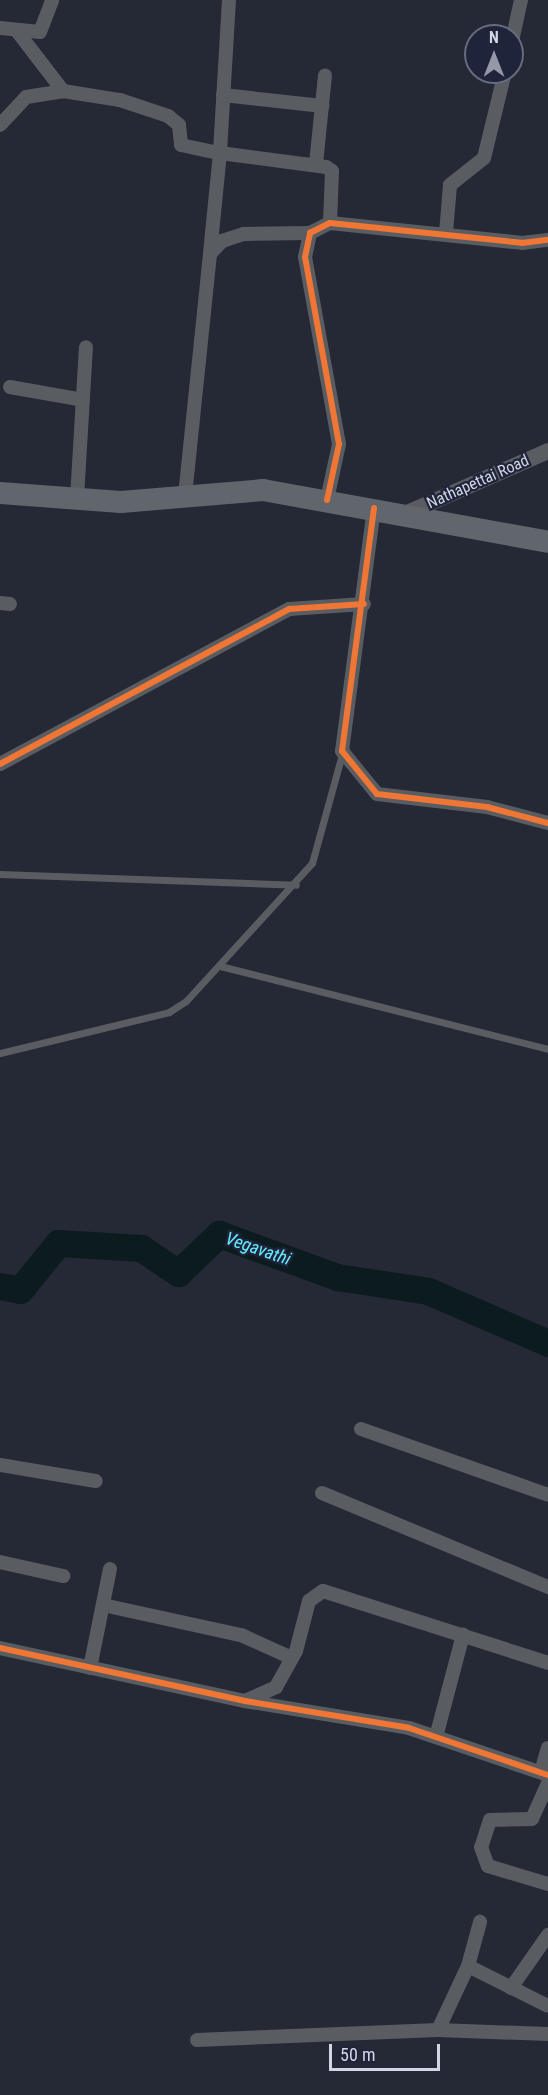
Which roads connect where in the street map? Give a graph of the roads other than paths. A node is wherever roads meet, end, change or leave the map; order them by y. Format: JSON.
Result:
{"nodes":[{"id":1,"x":52,"y":0,"type":"edge"},
{"id":2,"x":229,"y":0,"type":"edge"},
{"id":3,"x":521,"y":0,"type":"edge"},
{"id":4,"x":516,"y":24,"type":"edge"},
{"id":5,"x":0,"y":28,"type":"edge"},
{"id":6,"x":17,"y":31,"type":"junction"},
{"id":7,"x":325,"y":75,"type":"dead end"},
{"id":8,"x":502,"y":84,"type":"edge"},
{"id":9,"x":63,"y":91,"type":"junction"},
{"id":10,"x":223,"y":95,"type":"junction"},
{"id":11,"x":322,"y":106,"type":"junction"},
{"id":12,"x":0,"y":125,"type":"edge"},
{"id":13,"x":219,"y":153,"type":"junction"},
{"id":14,"x":316,"y":164,"type":"junction"},
{"id":15,"x":330,"y":223,"type":"junction"},
{"id":16,"x":310,"y":233,"type":"junction"},
{"id":17,"x":446,"y":233,"type":"junction"},
{"id":18,"x":548,"y":240,"type":"edge"},
{"id":19,"x":210,"y":254,"type":"junction"},
{"id":20,"x":86,"y":347,"type":"dead end"},
{"id":21,"x":10,"y":387,"type":"dead end"},
{"id":22,"x":83,"y":400,"type":"junction"},
{"id":23,"x":548,"y":451,"type":"edge"},
{"id":24,"x":0,"y":493,"type":"edge"},
{"id":25,"x":184,"y":496,"type":"junction"},
{"id":26,"x":76,"y":498,"type":"junction"},
{"id":27,"x":327,"y":500,"type":"junction"},
{"id":28,"x":374,"y":508,"type":"junction"},
{"id":29,"x":407,"y":513,"type":"junction"},
{"id":30,"x":548,"y":542,"type":"edge"},
{"id":31,"x":364,"y":604,"type":"junction"},
{"id":32,"x":342,"y":751,"type":"junction"},
{"id":33,"x":0,"y":764,"type":"edge"},
{"id":34,"x":548,"y":823,"type":"edge"},
{"id":35,"x":0,"y":874,"type":"edge"},
{"id":36,"x":296,"y":885,"type":"junction"},
{"id":37,"x":220,"y":966,"type":"junction"},
{"id":38,"x":548,"y":1049,"type":"edge"},
{"id":39,"x":0,"y":1053,"type":"edge"},
{"id":40,"x":361,"y":1429,"type":"dead end"},
{"id":41,"x":0,"y":1465,"type":"edge"},
{"id":42,"x":96,"y":1481,"type":"dead end"},
{"id":43,"x":322,"y":1493,"type":"dead end"},
{"id":44,"x":548,"y":1496,"type":"edge"},
{"id":45,"x":0,"y":1562,"type":"edge"},
{"id":46,"x":110,"y":1569,"type":"dead end"},
{"id":47,"x":63,"y":1576,"type":"dead end"},
{"id":48,"x":548,"y":1587,"type":"edge"},
{"id":49,"x":103,"y":1605,"type":"junction"},
{"id":50,"x":463,"y":1635,"type":"junction"},
{"id":51,"x":0,"y":1648,"type":"edge"},
{"id":52,"x":292,"y":1658,"type":"junction"},
{"id":53,"x":548,"y":1663,"type":"edge"},
{"id":54,"x":90,"y":1668,"type":"junction"},
{"id":55,"x":245,"y":1701,"type":"junction"},
{"id":56,"x":436,"y":1737,"type":"junction"},
{"id":57,"x":548,"y":1748,"type":"edge"},
{"id":58,"x":546,"y":1777,"type":"edge"},
{"id":59,"x":548,"y":1884,"type":"edge"},
{"id":60,"x":480,"y":1922,"type":"dead end"},
{"id":61,"x":548,"y":1935,"type":"edge"},
{"id":62,"x":468,"y":1966,"type":"junction"},
{"id":63,"x":511,"y":1988,"type":"junction"},
{"id":64,"x":548,"y":2006,"type":"edge"},
{"id":65,"x":438,"y":2030,"type":"junction"},
{"id":66,"x":548,"y":2034,"type":"edge"},
{"id":67,"x":197,"y":2040,"type":"dead end"}],
"edges":[{"from":1,"to":6,"type":"street"},
{"from":2,"to":10,"type":"street"},
{"from":3,"to":4,"type":"street"},
{"from":5,"to":6,"type":"street"},
{"from":6,"to":9,"type":"street"},
{"from":7,"to":11,"type":"street"},
{"from":8,"to":17,"type":"street"},
{"from":9,"to":12,"type":"street"},
{"from":9,"to":13,"type":"street"},
{"from":10,"to":11,"type":"street"},
{"from":10,"to":13,"type":"street"},
{"from":11,"to":14,"type":"street"},
{"from":13,"to":14,"type":"street"},
{"from":13,"to":19,"type":"street"},
{"from":14,"to":15,"type":"street"},
{"from":15,"to":16,"type":"street"},
{"from":15,"to":17,"type":"street"},
{"from":16,"to":19,"type":"street"},
{"from":16,"to":27,"type":"street"},
{"from":17,"to":18,"type":"street"},
{"from":19,"to":25,"type":"street"},
{"from":20,"to":22,"type":"street"},
{"from":21,"to":22,"type":"street"},
{"from":22,"to":26,"type":"street"},
{"from":23,"to":29,"type":"street","name":"Nathapettai Road"},
{"from":24,"to":26,"type":"highway"},
{"from":25,"to":26,"type":"highway"},
{"from":25,"to":27,"type":"highway"},
{"from":27,"to":28,"type":"highway"},
{"from":28,"to":29,"type":"highway"},
{"from":28,"to":31,"type":"street"},
{"from":29,"to":30,"type":"highway"},
{"from":31,"to":32,"type":"street"},
{"from":31,"to":33,"type":"street"},
{"from":32,"to":34,"type":"street"},
{"from":32,"to":36,"type":"lane"},
{"from":35,"to":36,"type":"lane"},
{"from":36,"to":37,"type":"lane"},
{"from":37,"to":38,"type":"lane"},
{"from":37,"to":39,"type":"lane"},
{"from":40,"to":44,"type":"street"},
{"from":41,"to":42,"type":"street"},
{"from":43,"to":48,"type":"street"},
{"from":45,"to":47,"type":"street"},
{"from":46,"to":49,"type":"street"},
{"from":49,"to":52,"type":"street"},
{"from":49,"to":54,"type":"street"},
{"from":50,"to":52,"type":"street"},
{"from":50,"to":53,"type":"street"},
{"from":50,"to":56,"type":"street"},
{"from":51,"to":54,"type":"street"},
{"from":52,"to":55,"type":"street"},
{"from":54,"to":55,"type":"street"},
{"from":55,"to":56,"type":"street"},
{"from":56,"to":58,"type":"street"},
{"from":57,"to":58,"type":"street"},
{"from":58,"to":59,"type":"street"},
{"from":60,"to":62,"type":"street"},
{"from":61,"to":63,"type":"street"},
{"from":62,"to":63,"type":"street"},
{"from":62,"to":65,"type":"street"},
{"from":63,"to":64,"type":"street"},
{"from":65,"to":66,"type":"street"},
{"from":65,"to":67,"type":"street"}]}
